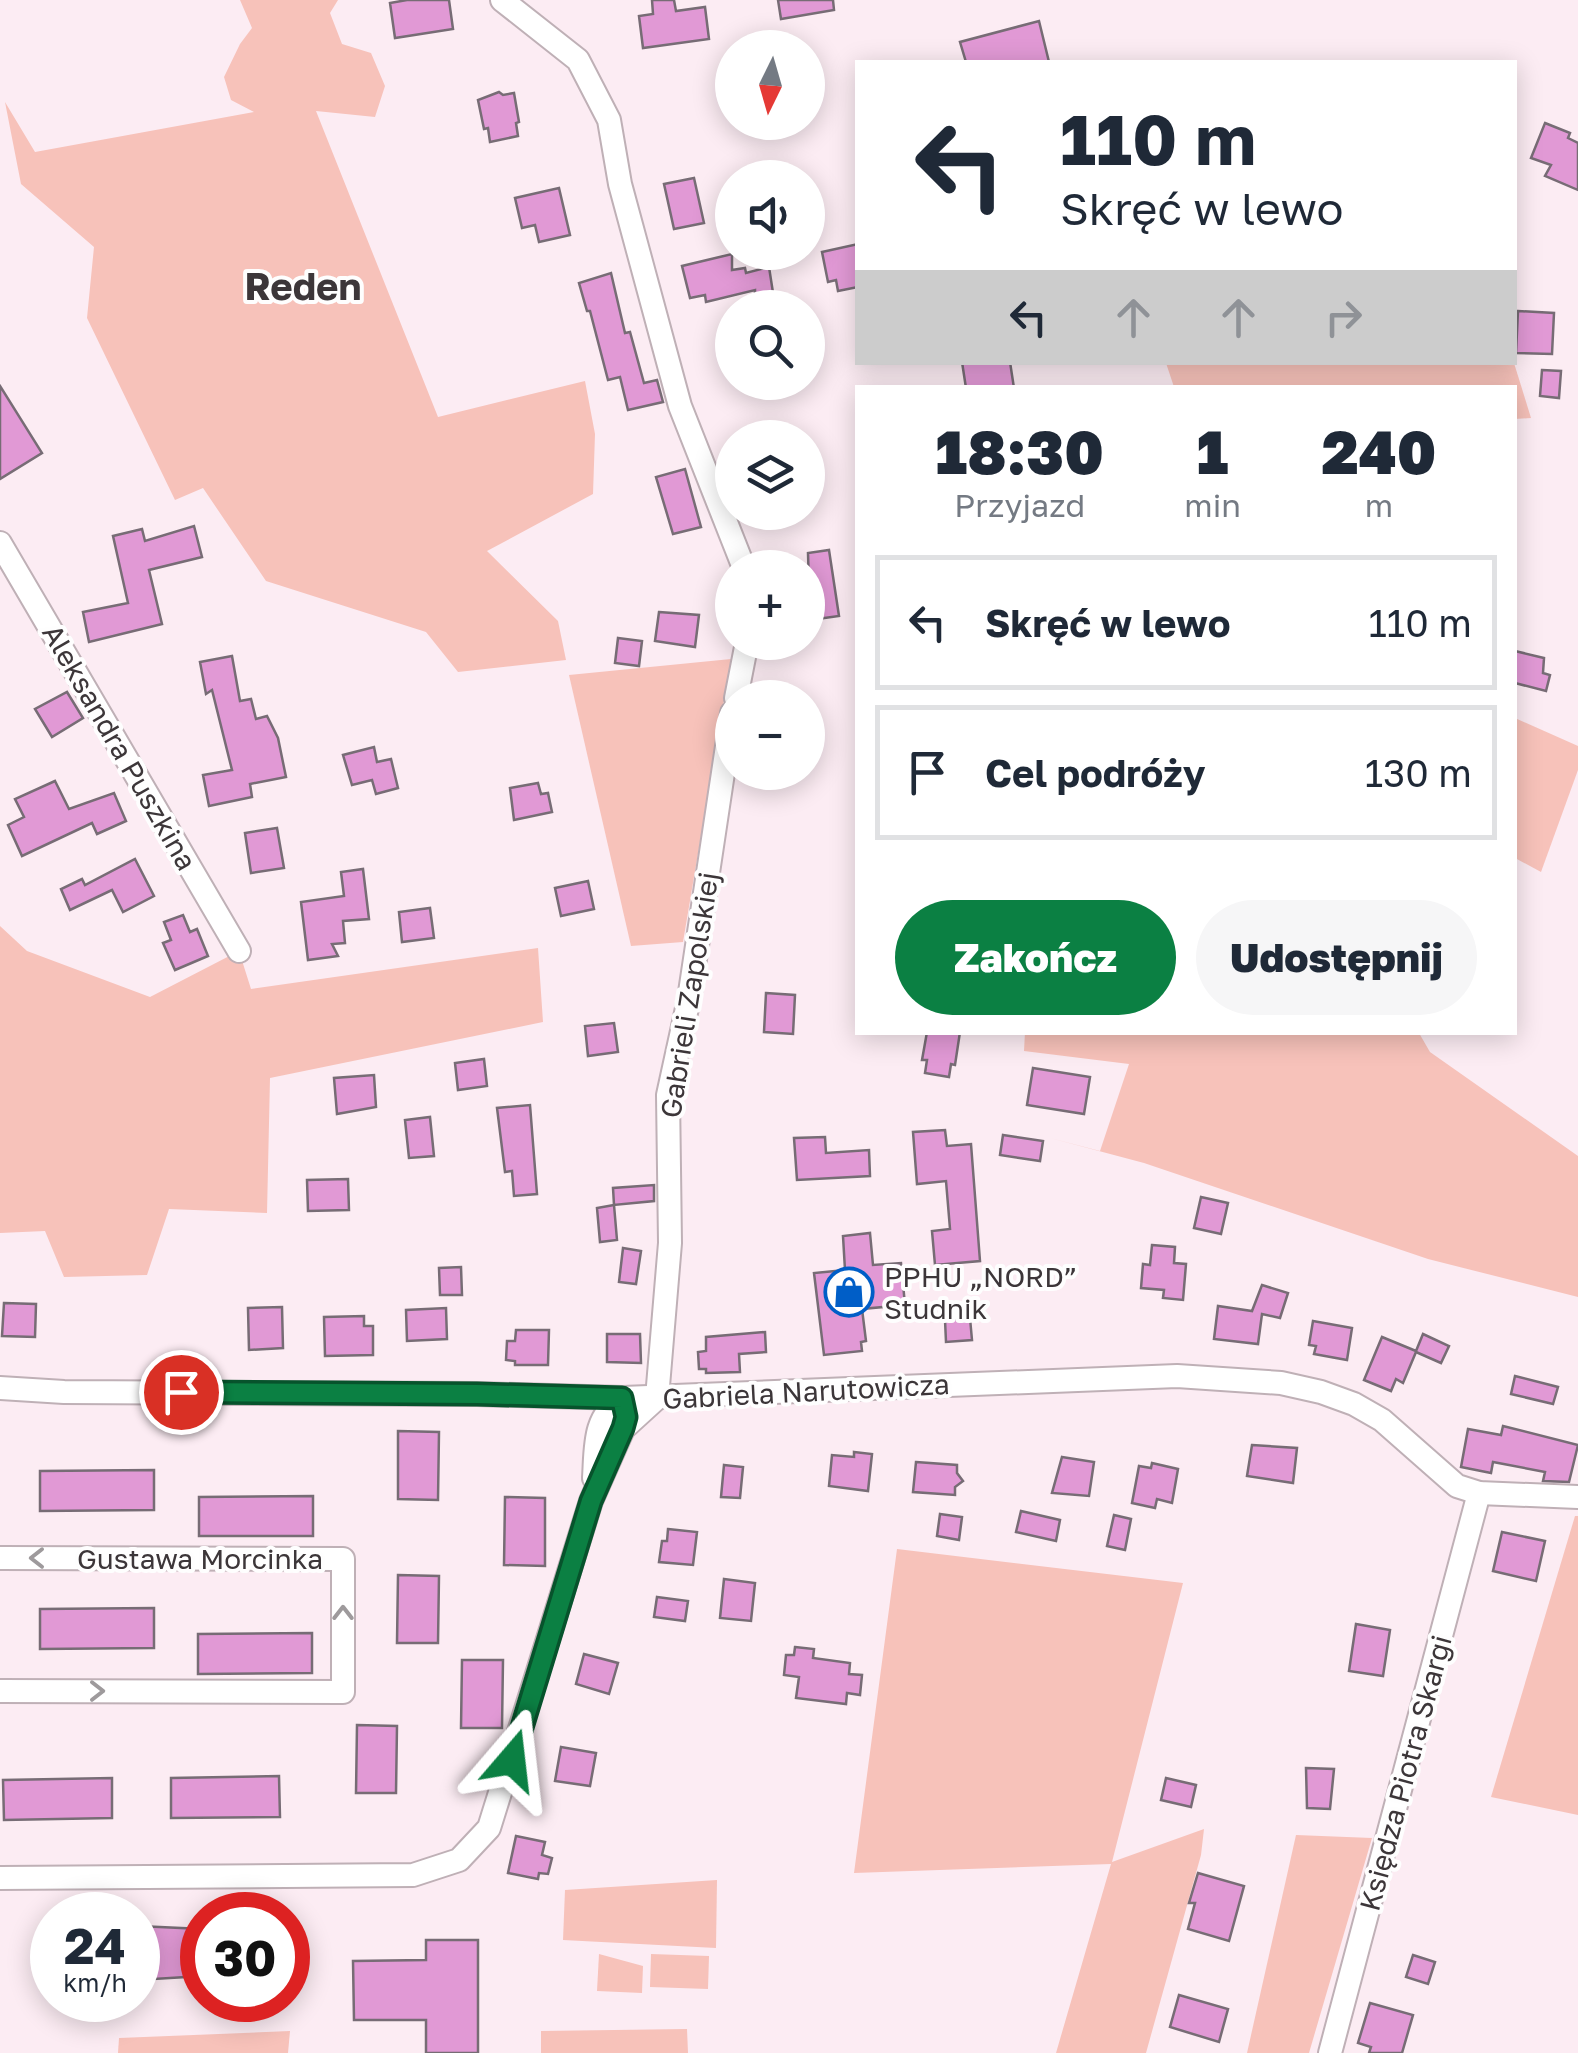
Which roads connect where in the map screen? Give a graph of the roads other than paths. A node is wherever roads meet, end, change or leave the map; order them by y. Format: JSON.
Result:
{"nodes":[{"id":1,"x":502,"y":0,"type":"edge"},
{"id":2,"x":0,"y":543,"type":"edge"},
{"id":3,"x":737,"y":550,"type":"edge"},
{"id":4,"x":720,"y":790,"type":"edge"},
{"id":5,"x":239,"y":951,"type":"dead end"},
{"id":6,"x":0,"y":1388,"type":"edge"},
{"id":7,"x":574,"y":1397,"type":"junction"},
{"id":8,"x":622,"y":1398,"type":"junction"},
{"id":9,"x":657,"y":1398,"type":"junction"},
{"id":10,"x":623,"y":1428,"type":"junction"},
{"id":11,"x":596,"y":1436,"type":"junction"},
{"id":12,"x":1478,"y":1493,"type":"junction"},
{"id":13,"x":1578,"y":1496,"type":"edge"},
{"id":14,"x":591,"y":1501,"type":"junction"},
{"id":15,"x":0,"y":1558,"type":"edge"},
{"id":16,"x":0,"y":1691,"type":"edge"},
{"id":17,"x":0,"y":1878,"type":"edge"},
{"id":18,"x":1330,"y":2053,"type":"edge"}],
"edges":[{"from":1,"to":3,"type":"street"},
{"from":2,"to":5,"type":"street","name":"Aleksandra Puszkina"},
{"from":4,"to":9,"type":"street","name":"Gabrieli Zapolskiej"},
{"from":6,"to":7,"type":"street","name":"Gabriela Narutowicza"},
{"from":7,"to":8,"type":"street","name":"Gabriela Narutowicza"},
{"from":7,"to":11,"type":"street"},
{"from":8,"to":9,"type":"street","name":"Gabriela Narutowicza"},
{"from":8,"to":10,"type":"street"},
{"from":8,"to":11,"type":"street"},
{"from":9,"to":10,"type":"street"},
{"from":9,"to":12,"type":"street","name":"Gabriela Narutowicza"},
{"from":10,"to":14,"type":"street"},
{"from":11,"to":14,"type":"street"},
{"from":12,"to":13,"type":"street","name":"Gabriela Narutowicza"},
{"from":12,"to":18,"type":"street","name":"Księdza Piotra Skargi"},
{"from":14,"to":17,"type":"street"},
{"from":16,"to":15,"type":"street","name":"Gustawa Morcinka","one_way":true}]}
